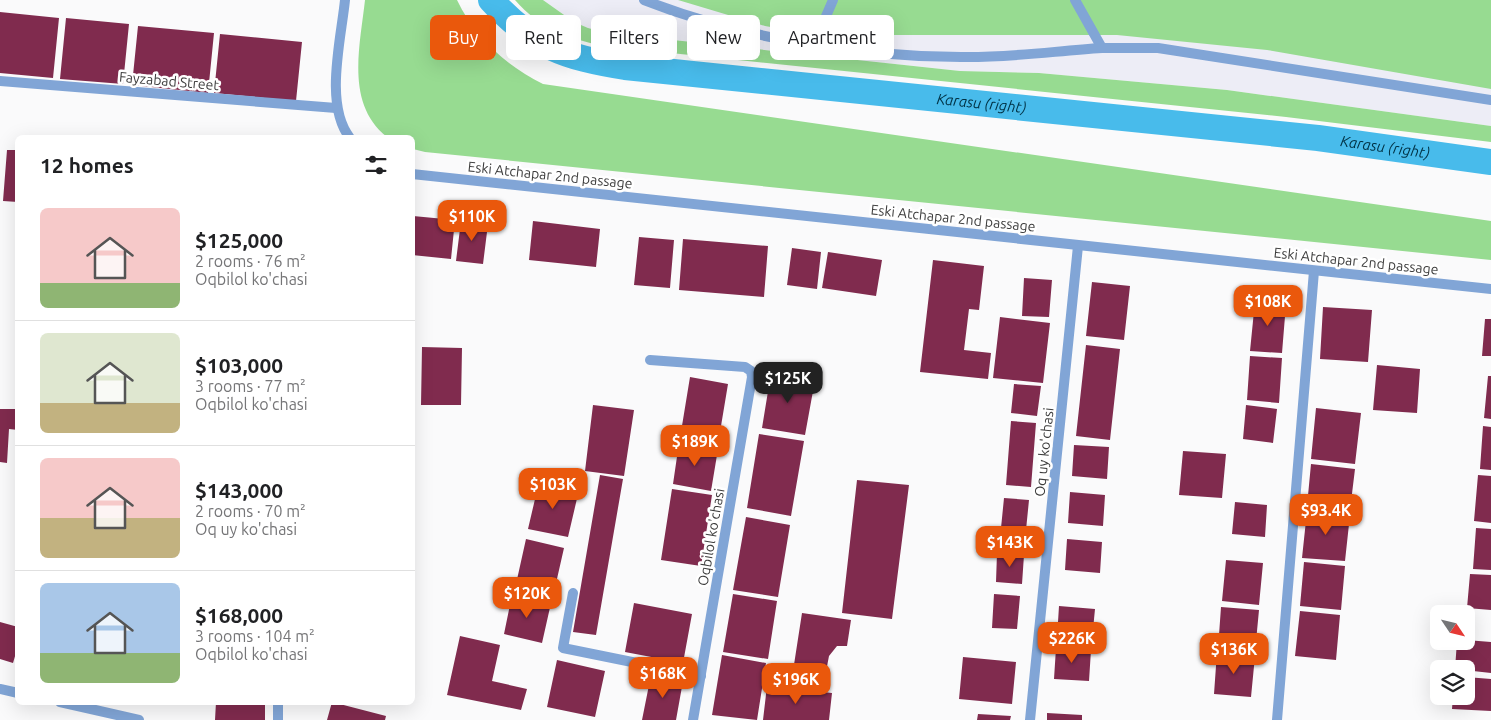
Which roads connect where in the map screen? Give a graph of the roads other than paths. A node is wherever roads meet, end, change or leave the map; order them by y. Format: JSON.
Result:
{"nodes":[{"id":1,"x":345,"y":0,"type":"edge"},
{"id":2,"x":644,"y":0,"type":"edge"},
{"id":3,"x":834,"y":0,"type":"edge"},
{"id":4,"x":1075,"y":0,"type":"edge"},
{"id":5,"x":827,"y":15,"type":"edge"},
{"id":6,"x":770,"y":36,"type":"edge"},
{"id":7,"x":1102,"y":48,"type":"junction"},
{"id":8,"x":894,"y":54,"type":"edge"},
{"id":9,"x":0,"y":81,"type":"edge"},
{"id":10,"x":1491,"y":100,"type":"edge"},
{"id":11,"x":336,"y":108,"type":"junction"},
{"id":12,"x":348,"y":135,"type":"edge"},
{"id":13,"x":415,"y":174,"type":"edge"},
{"id":14,"x":1078,"y":246,"type":"junction"},
{"id":15,"x":1314,"y":272,"type":"junction"},
{"id":16,"x":1491,"y":289,"type":"edge"},
{"id":17,"x":650,"y":360,"type":"dead end"},
{"id":18,"x":573,"y":593,"type":"dead end"},
{"id":19,"x":701,"y":676,"type":"junction"},
{"id":20,"x":0,"y":689,"type":"edge"},
{"id":21,"x":15,"y":692,"type":"edge"},
{"id":22,"x":73,"y":705,"type":"edge"},
{"id":23,"x":278,"y":705,"type":"edge"},
{"id":24,"x":139,"y":720,"type":"edge"},
{"id":25,"x":278,"y":720,"type":"edge"},
{"id":26,"x":694,"y":720,"type":"edge"},
{"id":27,"x":1030,"y":720,"type":"edge"},
{"id":28,"x":1277,"y":720,"type":"edge"}],
"edges":[{"from":1,"to":11,"type":"street"},
{"from":2,"to":6,"type":"street"},
{"from":3,"to":5,"type":"street"},
{"from":4,"to":7,"type":"street"},
{"from":7,"to":8,"type":"street"},
{"from":7,"to":10,"type":"street"},
{"from":9,"to":11,"type":"street","name":"Fayzabad Street"},
{"from":11,"to":12,"type":"street"},
{"from":13,"to":14,"type":"street","name":"Eski Atchapar 2nd passage"},
{"from":14,"to":15,"type":"street","name":"Eski Atchapar 2nd passage"},
{"from":14,"to":27,"type":"street","name":"Oq uy ko'chasi"},
{"from":15,"to":16,"type":"street","name":"Eski Atchapar 2nd passage"},
{"from":15,"to":28,"type":"street"},
{"from":17,"to":19,"type":"street","name":"Oqbilol ko'chasi"},
{"from":18,"to":19,"type":"street"},
{"from":19,"to":26,"type":"street","name":"Oqbilol ko'chasi"},
{"from":20,"to":21,"type":"street"},
{"from":22,"to":24,"type":"street"},
{"from":23,"to":25,"type":"street"}]}
